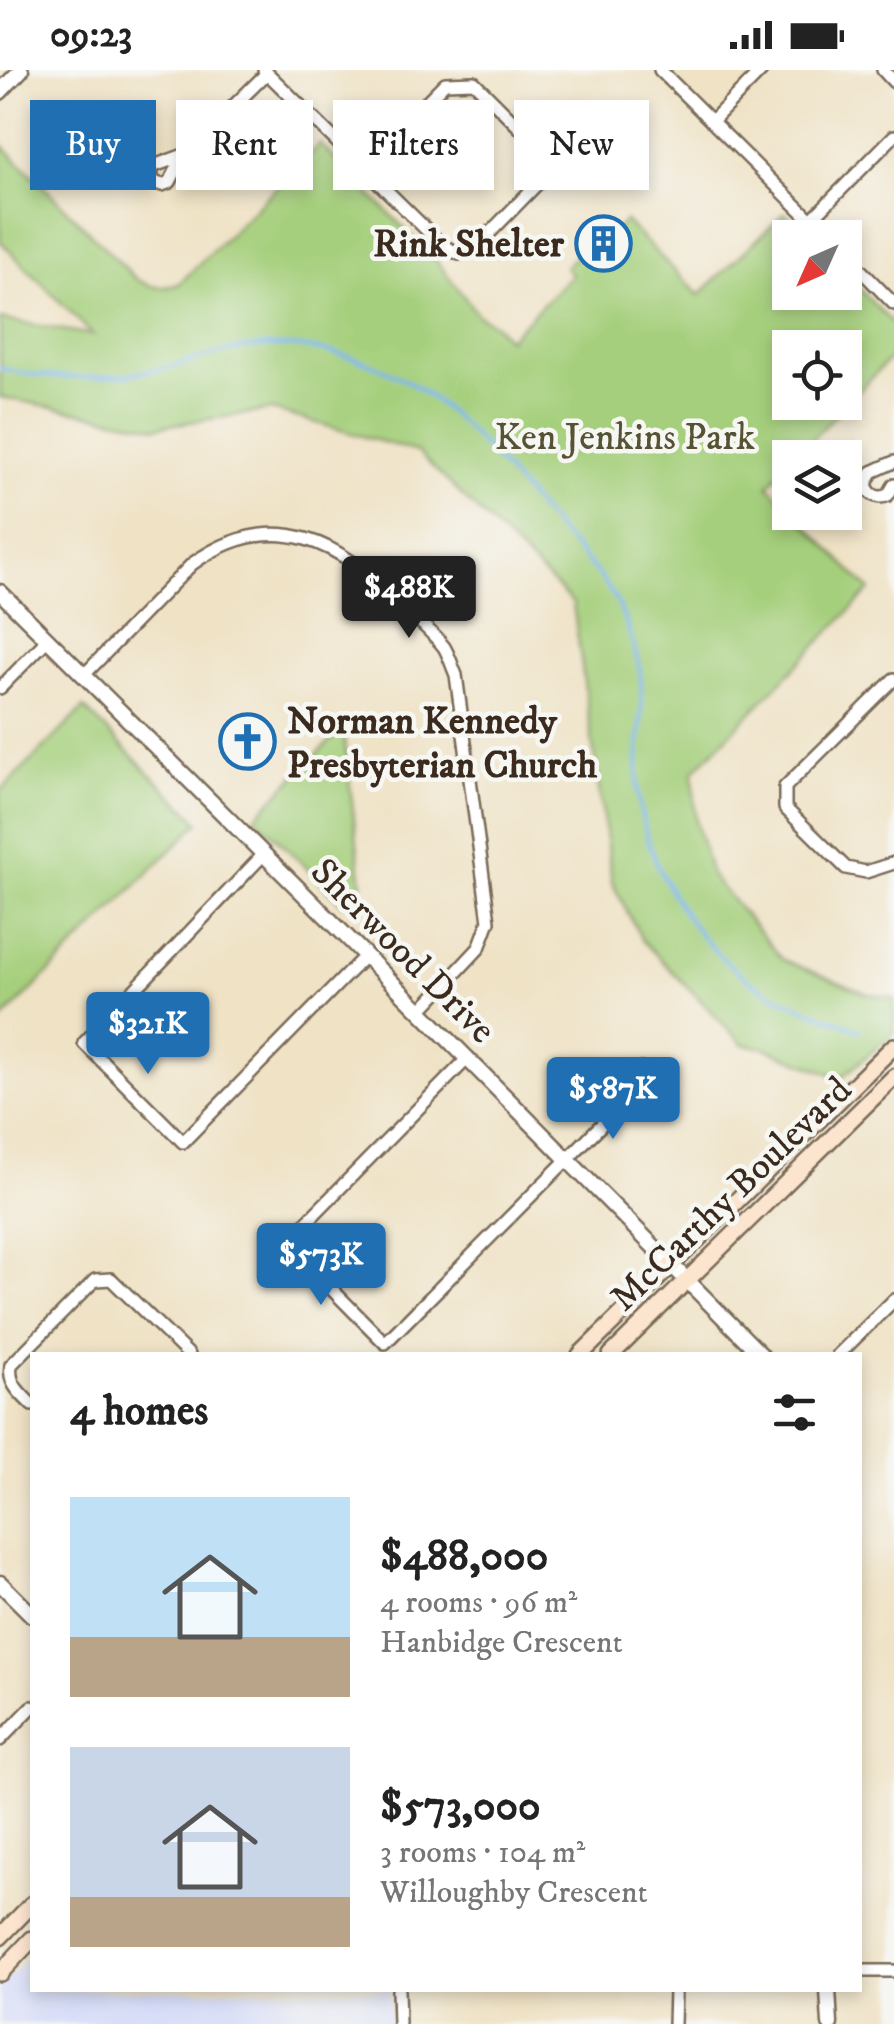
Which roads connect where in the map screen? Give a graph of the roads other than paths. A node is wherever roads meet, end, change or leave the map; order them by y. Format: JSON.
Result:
{"nodes":[{"id":1,"x":22,"y":70,"type":"edge"},
{"id":2,"x":660,"y":70,"type":"edge"},
{"id":3,"x":762,"y":70,"type":"edge"},
{"id":4,"x":883,"y":70,"type":"edge"},
{"id":5,"x":265,"y":72,"type":"edge"},
{"id":6,"x":894,"y":82,"type":"edge"},
{"id":7,"x":0,"y":92,"type":"edge"},
{"id":8,"x":237,"y":100,"type":"edge"},
{"id":9,"x":712,"y":120,"type":"junction"},
{"id":10,"x":894,"y":136,"type":"edge"},
{"id":11,"x":333,"y":137,"type":"edge"},
{"id":12,"x":363,"y":166,"type":"joint"},
{"id":13,"x":812,"y":220,"type":"joint"},
{"id":14,"x":862,"y":271,"type":"edge"},
{"id":15,"x":894,"y":304,"type":"edge"},
{"id":16,"x":894,"y":462,"type":"edge"},
{"id":17,"x":894,"y":485,"type":"edge"},
{"id":18,"x":0,"y":592,"type":"edge"},
{"id":19,"x":48,"y":639,"type":"junction"},
{"id":20,"x":84,"y":675,"type":"junction"},
{"id":21,"x":894,"y":680,"type":"edge"},
{"id":22,"x":0,"y":688,"type":"edge"},
{"id":23,"x":264,"y":855,"type":"junction"},
{"id":24,"x":894,"y":864,"type":"edge"},
{"id":25,"x":365,"y":956,"type":"junction"},
{"id":26,"x":420,"y":1012,"type":"junction"},
{"id":27,"x":894,"y":1046,"type":"edge"},
{"id":28,"x":468,"y":1059,"type":"junction"},
{"id":29,"x":894,"y":1077,"type":"edge"},
{"id":30,"x":629,"y":1096,"type":"dead end"},
{"id":31,"x":567,"y":1158,"type":"junction"},
{"id":32,"x":670,"y":1264,"type":"junction"},
{"id":33,"x":686,"y":1280,"type":"junction"},
{"id":34,"x":894,"y":1300,"type":"edge"},
{"id":35,"x":185,"y":1352,"type":"edge"},
{"id":36,"x":583,"y":1352,"type":"edge"},
{"id":37,"x":614,"y":1352,"type":"edge"},
{"id":38,"x":758,"y":1352,"type":"edge"},
{"id":39,"x":841,"y":1352,"type":"edge"},
{"id":40,"x":30,"y":1403,"type":"edge"},
{"id":41,"x":0,"y":1583,"type":"edge"},
{"id":42,"x":30,"y":1613,"type":"edge"},
{"id":43,"x":30,"y":1709,"type":"edge"},
{"id":44,"x":0,"y":1740,"type":"edge"},
{"id":45,"x":30,"y":1906,"type":"edge"},
{"id":46,"x":0,"y":1937,"type":"edge"},
{"id":47,"x":30,"y":1941,"type":"edge"},
{"id":48,"x":894,"y":1971,"type":"edge"},
{"id":49,"x":862,"y":1972,"type":"edge"},
{"id":50,"x":0,"y":1973,"type":"edge"},
{"id":51,"x":398,"y":1992,"type":"edge"},
{"id":52,"x":675,"y":1992,"type":"edge"},
{"id":53,"x":828,"y":1992,"type":"edge"},
{"id":54,"x":398,"y":2024,"type":"edge"},
{"id":55,"x":674,"y":2024,"type":"edge"},
{"id":56,"x":830,"y":2024,"type":"edge"}],
"edges":[{"from":1,"to":7,"type":"street"},
{"from":2,"to":9,"type":"street"},
{"from":3,"to":9,"type":"street"},
{"from":4,"to":6,"type":"street"},
{"from":5,"to":8,"type":"street"},
{"from":5,"to":11,"type":"street"},
{"from":9,"to":13,"type":"street"},
{"from":10,"to":13,"type":"street"},
{"from":12,"to":12,"type":"street"},
{"from":14,"to":15,"type":"street"},
{"from":16,"to":17,"type":"street"},
{"from":18,"to":19,"type":"street","name":"Sherwood Drive"},
{"from":19,"to":20,"type":"street","name":"Sherwood Drive"},
{"from":19,"to":22,"type":"street"},
{"from":20,"to":23,"type":"street","name":"Sherwood Drive"},
{"from":20,"to":26,"type":"street"},
{"from":21,"to":24,"type":"street"},
{"from":23,"to":25,"type":"street","name":"Sherwood Drive"},
{"from":23,"to":25,"type":"street"},
{"from":25,"to":26,"type":"street","name":"Sherwood Drive"},
{"from":26,"to":28,"type":"street","name":"Sherwood Drive"},
{"from":27,"to":32,"type":"main road","name":"McCarthy Boulevard"},
{"from":28,"to":31,"type":"street","name":"Sherwood Drive"},
{"from":28,"to":31,"type":"street"},
{"from":29,"to":33,"type":"main road","name":"McCarthy Boulevard"},
{"from":30,"to":31,"type":"street"},
{"from":31,"to":32,"type":"street","name":"Sherwood Drive"},
{"from":32,"to":33,"type":"street","name":"Sherwood Drive"},
{"from":32,"to":36,"type":"main road","name":"McCarthy Boulevard"},
{"from":33,"to":37,"type":"main road","name":"McCarthy Boulevard"},
{"from":33,"to":38,"type":"street","name":"Sherwood Drive"},
{"from":34,"to":39,"type":"street"},
{"from":35,"to":40,"type":"street"},
{"from":41,"to":42,"type":"street"},
{"from":43,"to":44,"type":"street"},
{"from":45,"to":46,"type":"main road"},
{"from":47,"to":50,"type":"main road"},
{"from":48,"to":49,"type":"street"},
{"from":51,"to":54,"type":"street"},
{"from":52,"to":55,"type":"street"},
{"from":53,"to":56,"type":"street"}]}
